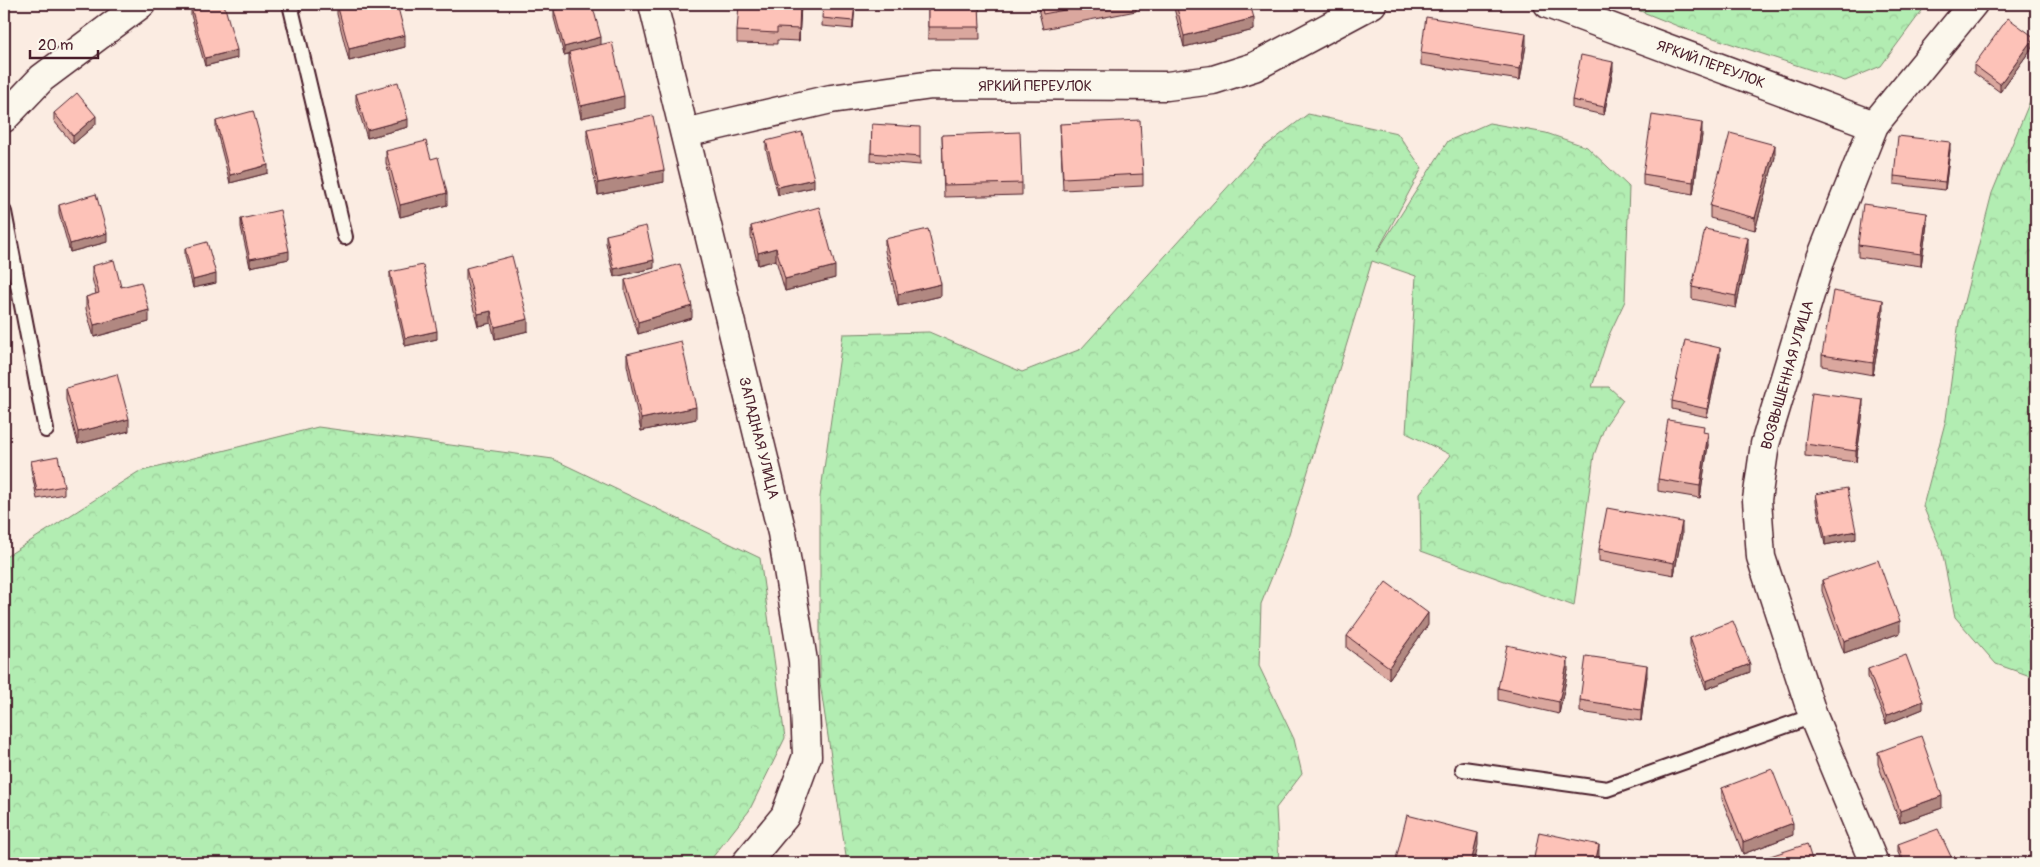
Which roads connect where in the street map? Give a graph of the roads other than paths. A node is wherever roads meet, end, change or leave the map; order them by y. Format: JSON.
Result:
{"nodes":[{"id":1,"x":141,"y":4,"type":"edge"},
{"id":2,"x":290,"y":4,"type":"edge"},
{"id":3,"x":653,"y":4,"type":"edge"},
{"id":4,"x":1372,"y":4,"type":"edge"},
{"id":5,"x":1548,"y":4,"type":"edge"},
{"id":6,"x":1973,"y":4,"type":"edge"},
{"id":7,"x":4,"y":118,"type":"edge"},
{"id":8,"x":1874,"y":125,"type":"junction"},
{"id":9,"x":685,"y":133,"type":"junction"},
{"id":10,"x":4,"y":212,"type":"edge"},
{"id":11,"x":344,"y":237,"type":"dead end"},
{"id":12,"x":46,"y":430,"type":"dead end"},
{"id":13,"x":1813,"y":716,"type":"junction"},
{"id":14,"x":1463,"y":769,"type":"dead end"},
{"id":15,"x":746,"y":863,"type":"edge"},
{"id":16,"x":1874,"y":863,"type":"edge"}],
"edges":[{"from":1,"to":7,"type":"street"},
{"from":2,"to":11,"type":"lane"},
{"from":3,"to":9,"type":"street","name":"ЗАПАДНАЯ УЛИЦА"},
{"from":4,"to":9,"type":"street","name":"ЯРКИЙ ПЕРЕУЛОК"},
{"from":5,"to":8,"type":"street","name":"ЯРКИЙ ПЕРЕУЛОК"},
{"from":6,"to":8,"type":"street","name":"ВОЗВЫШЕННАЯ УЛИЦА"},
{"from":8,"to":13,"type":"street","name":"ВОЗВЫШЕННАЯ УЛИЦА"},
{"from":9,"to":15,"type":"street","name":"ЗАПАДНАЯ УЛИЦА"},
{"from":10,"to":12,"type":"lane"},
{"from":13,"to":14,"type":"lane"},
{"from":13,"to":16,"type":"street","name":"ВОЗВЫШЕННАЯ УЛИЦА"}]}
